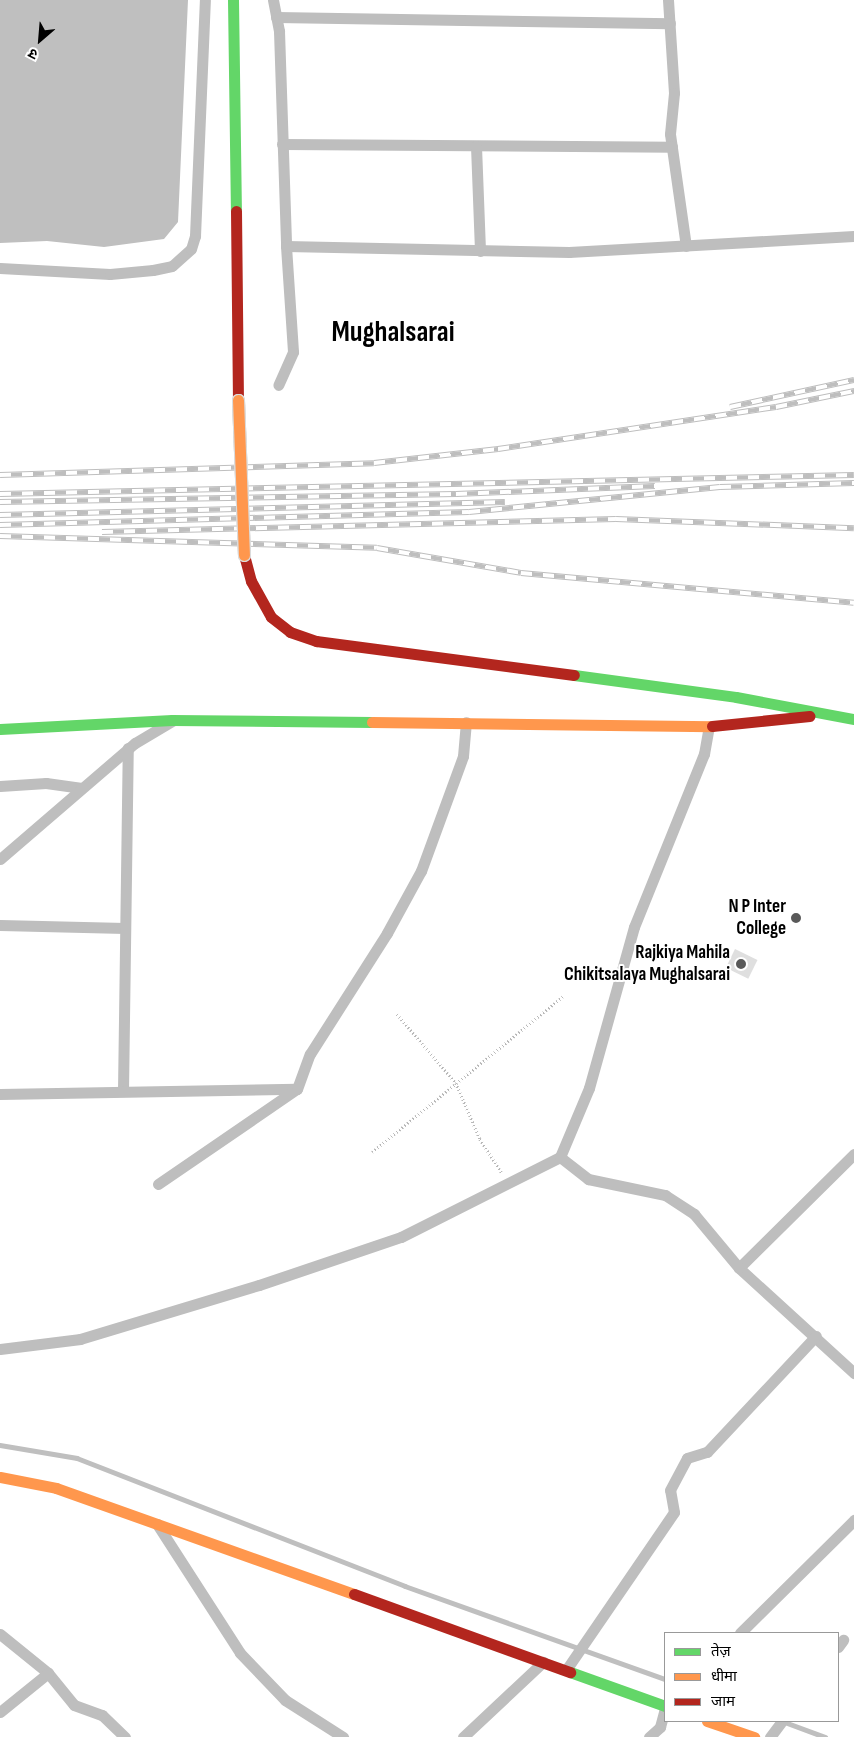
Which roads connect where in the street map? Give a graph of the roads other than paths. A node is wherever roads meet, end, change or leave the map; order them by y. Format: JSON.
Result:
{"nodes":[{"id":1,"x":205,"y":0,"type":"edge"},
{"id":2,"x":233,"y":0,"type":"edge"},
{"id":3,"x":273,"y":0,"type":"edge"},
{"id":4,"x":668,"y":0,"type":"edge"},
{"id":5,"x":276,"y":17,"type":"junction"},
{"id":6,"x":670,"y":23,"type":"junction"},
{"id":7,"x":282,"y":144,"type":"junction"},
{"id":8,"x":476,"y":146,"type":"junction"},
{"id":9,"x":672,"y":148,"type":"junction"},
{"id":10,"x":854,"y":236,"type":"edge"},
{"id":11,"x":286,"y":246,"type":"junction"},
{"id":12,"x":686,"y":246,"type":"junction"},
{"id":13,"x":480,"y":251,"type":"junction"},
{"id":14,"x":0,"y":268,"type":"edge"},
{"id":15,"x":278,"y":385,"type":"dead end"},
{"id":16,"x":824,"y":714,"type":"junction"},
{"id":17,"x":850,"y":717,"type":"edge"},
{"id":18,"x":172,"y":720,"type":"junction"},
{"id":19,"x":466,"y":722,"type":"junction"},
{"id":20,"x":709,"y":726,"type":"junction"},
{"id":21,"x":0,"y":729,"type":"edge"},
{"id":22,"x":128,"y":748,"type":"junction"},
{"id":23,"x":0,"y":786,"type":"edge"},
{"id":24,"x":82,"y":788,"type":"junction"},
{"id":25,"x":0,"y":859,"type":"edge"},
{"id":26,"x":0,"y":925,"type":"edge"},
{"id":27,"x":125,"y":928,"type":"junction"},
{"id":28,"x":297,"y":1089,"type":"junction"},
{"id":29,"x":123,"y":1091,"type":"junction"},
{"id":30,"x":0,"y":1094,"type":"edge"},
{"id":31,"x":854,"y":1154,"type":"edge"},
{"id":32,"x":560,"y":1157,"type":"junction"},
{"id":33,"x":158,"y":1184,"type":"dead end"},
{"id":34,"x":739,"y":1268,"type":"junction"},
{"id":35,"x":816,"y":1336,"type":"junction"},
{"id":36,"x":0,"y":1349,"type":"edge"},
{"id":37,"x":854,"y":1373,"type":"edge"},
{"id":38,"x":0,"y":1477,"type":"edge"},
{"id":39,"x":854,"y":1520,"type":"edge"},
{"id":40,"x":157,"y":1524,"type":"junction"},
{"id":41,"x":741,"y":1632,"type":"edge"},
{"id":42,"x":0,"y":1634,"type":"edge"},
{"id":43,"x":543,"y":1662,"type":"junction"},
{"id":44,"x":566,"y":1670,"type":"junction"},
{"id":45,"x":48,"y":1673,"type":"junction"},
{"id":46,"x":664,"y":1707,"type":"edge"},
{"id":47,"x":664,"y":1711,"type":"edge"},
{"id":48,"x":0,"y":1712,"type":"edge"},
{"id":49,"x":710,"y":1722,"type":"edge"},
{"id":50,"x":780,"y":1723,"type":"edge"},
{"id":51,"x":125,"y":1737,"type":"edge"},
{"id":52,"x":343,"y":1737,"type":"edge"},
{"id":53,"x":463,"y":1737,"type":"edge"},
{"id":54,"x":649,"y":1737,"type":"edge"},
{"id":55,"x":754,"y":1737,"type":"edge"},
{"id":56,"x":770,"y":1737,"type":"edge"}],
"edges":[{"from":1,"to":14,"type":"street"},
{"from":2,"to":16,"type":"main road","bridge":true},
{"from":3,"to":5,"type":"street"},
{"from":4,"to":6,"type":"street"},
{"from":5,"to":6,"type":"street"},
{"from":5,"to":7,"type":"street"},
{"from":6,"to":9,"type":"street"},
{"from":7,"to":8,"type":"street"},
{"from":7,"to":11,"type":"street"},
{"from":8,"to":9,"type":"street"},
{"from":8,"to":13,"type":"street"},
{"from":9,"to":12,"type":"street"},
{"from":10,"to":12,"type":"street"},
{"from":11,"to":13,"type":"street"},
{"from":11,"to":15,"type":"street"},
{"from":12,"to":13,"type":"street"},
{"from":16,"to":17,"type":"main road"},
{"from":16,"to":20,"type":"main road"},
{"from":18,"to":19,"type":"main road"},
{"from":18,"to":21,"type":"main road"},
{"from":18,"to":22,"type":"street"},
{"from":19,"to":20,"type":"main road"},
{"from":19,"to":28,"type":"street"},
{"from":20,"to":32,"type":"street"},
{"from":22,"to":24,"type":"street"},
{"from":22,"to":27,"type":"street"},
{"from":23,"to":24,"type":"street"},
{"from":24,"to":25,"type":"street"},
{"from":26,"to":27,"type":"street"},
{"from":27,"to":29,"type":"street"},
{"from":28,"to":29,"type":"street"},
{"from":28,"to":33,"type":"street"},
{"from":29,"to":30,"type":"street"},
{"from":31,"to":34,"type":"street"},
{"from":32,"to":34,"type":"street"},
{"from":32,"to":36,"type":"street"},
{"from":34,"to":35,"type":"street"},
{"from":35,"to":37,"type":"street"},
{"from":35,"to":44,"type":"street"},
{"from":38,"to":40,"type":"main road"},
{"from":39,"to":41,"type":"street"},
{"from":40,"to":43,"type":"main road"},
{"from":40,"to":52,"type":"street"},
{"from":42,"to":45,"type":"street"},
{"from":43,"to":44,"type":"main road"},
{"from":43,"to":53,"type":"street"},
{"from":44,"to":46,"type":"main road"},
{"from":45,"to":48,"type":"street"},
{"from":45,"to":51,"type":"street"},
{"from":47,"to":54,"type":"street"},
{"from":49,"to":55,"type":"main road"},
{"from":50,"to":56,"type":"street"}]}
